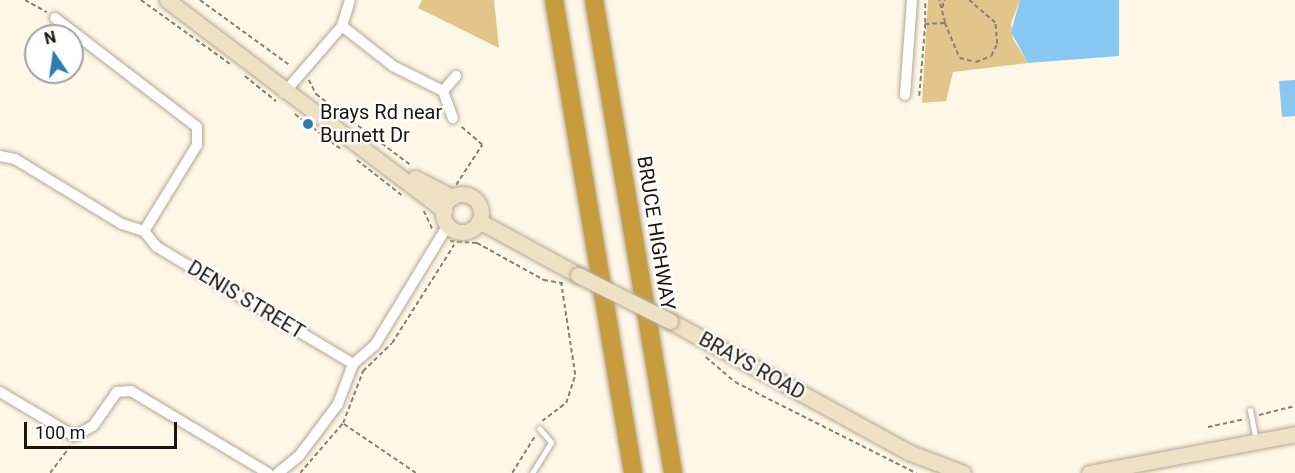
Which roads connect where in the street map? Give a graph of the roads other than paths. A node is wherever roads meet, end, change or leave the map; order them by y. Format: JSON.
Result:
{"nodes":[{"id":1,"x":167,"y":0,"type":"edge"},
{"id":2,"x":350,"y":0,"type":"edge"},
{"id":3,"x":554,"y":0,"type":"edge"},
{"id":4,"x":594,"y":0,"type":"edge"},
{"id":5,"x":912,"y":0,"type":"edge"},
{"id":6,"x":55,"y":18,"type":"road end"},
{"id":7,"x":342,"y":26,"type":"junction"},
{"id":8,"x":456,"y":76,"type":"dead end"},
{"id":9,"x":443,"y":91,"type":"junction"},
{"id":10,"x":286,"y":94,"type":"junction"},
{"id":11,"x":905,"y":95,"type":"dead end"},
{"id":12,"x":453,"y":117,"type":"road end"},
{"id":13,"x":0,"y":156,"type":"edge"},
{"id":14,"x":448,"y":204,"type":"junction"},
{"id":15,"x":479,"y":221,"type":"junction"},
{"id":16,"x":144,"y":231,"type":"junction"},
{"id":17,"x":353,"y":364,"type":"junction"},
{"id":18,"x":0,"y":392,"type":"edge"},
{"id":19,"x":1251,"y":410,"type":"dead end"},
{"id":20,"x":539,"y":428,"type":"dead end"},
{"id":21,"x":1295,"y":434,"type":"edge"},
{"id":22,"x":1256,"y":442,"type":"junction"},
{"id":23,"x":268,"y":473,"type":"edge"},
{"id":24,"x":278,"y":473,"type":"edge"},
{"id":25,"x":532,"y":473,"type":"edge"},
{"id":26,"x":633,"y":473,"type":"edge"},
{"id":27,"x":673,"y":473,"type":"edge"},
{"id":28,"x":963,"y":473,"type":"edge"},
{"id":29,"x":1089,"y":473,"type":"edge"}],
"edges":[{"from":1,"to":10,"type":"main road"},
{"from":2,"to":7,"type":"street"},
{"from":3,"to":26,"type":"highway"},
{"from":4,"to":27,"type":"highway","name":"BRUCE HIGHWAY"},
{"from":5,"to":11,"type":"street"},
{"from":6,"to":16,"type":"street"},
{"from":7,"to":9,"type":"street"},
{"from":7,"to":10,"type":"street"},
{"from":8,"to":9,"type":"street"},
{"from":9,"to":12,"type":"street"},
{"from":10,"to":14,"type":"main road"},
{"from":13,"to":16,"type":"street"},
{"from":14,"to":15,"type":"main road"},
{"from":14,"to":15,"type":"main road"},
{"from":14,"to":17,"type":"street"},
{"from":15,"to":28,"type":"main road","name":"BRAYS ROAD","bridge":true},
{"from":16,"to":17,"type":"street","name":"DENIS STREET"},
{"from":17,"to":24,"type":"street"},
{"from":18,"to":23,"type":"street"},
{"from":19,"to":22,"type":"lane"},
{"from":20,"to":25,"type":"lane"},
{"from":21,"to":22,"type":"main road"},
{"from":22,"to":29,"type":"main road"}]}
